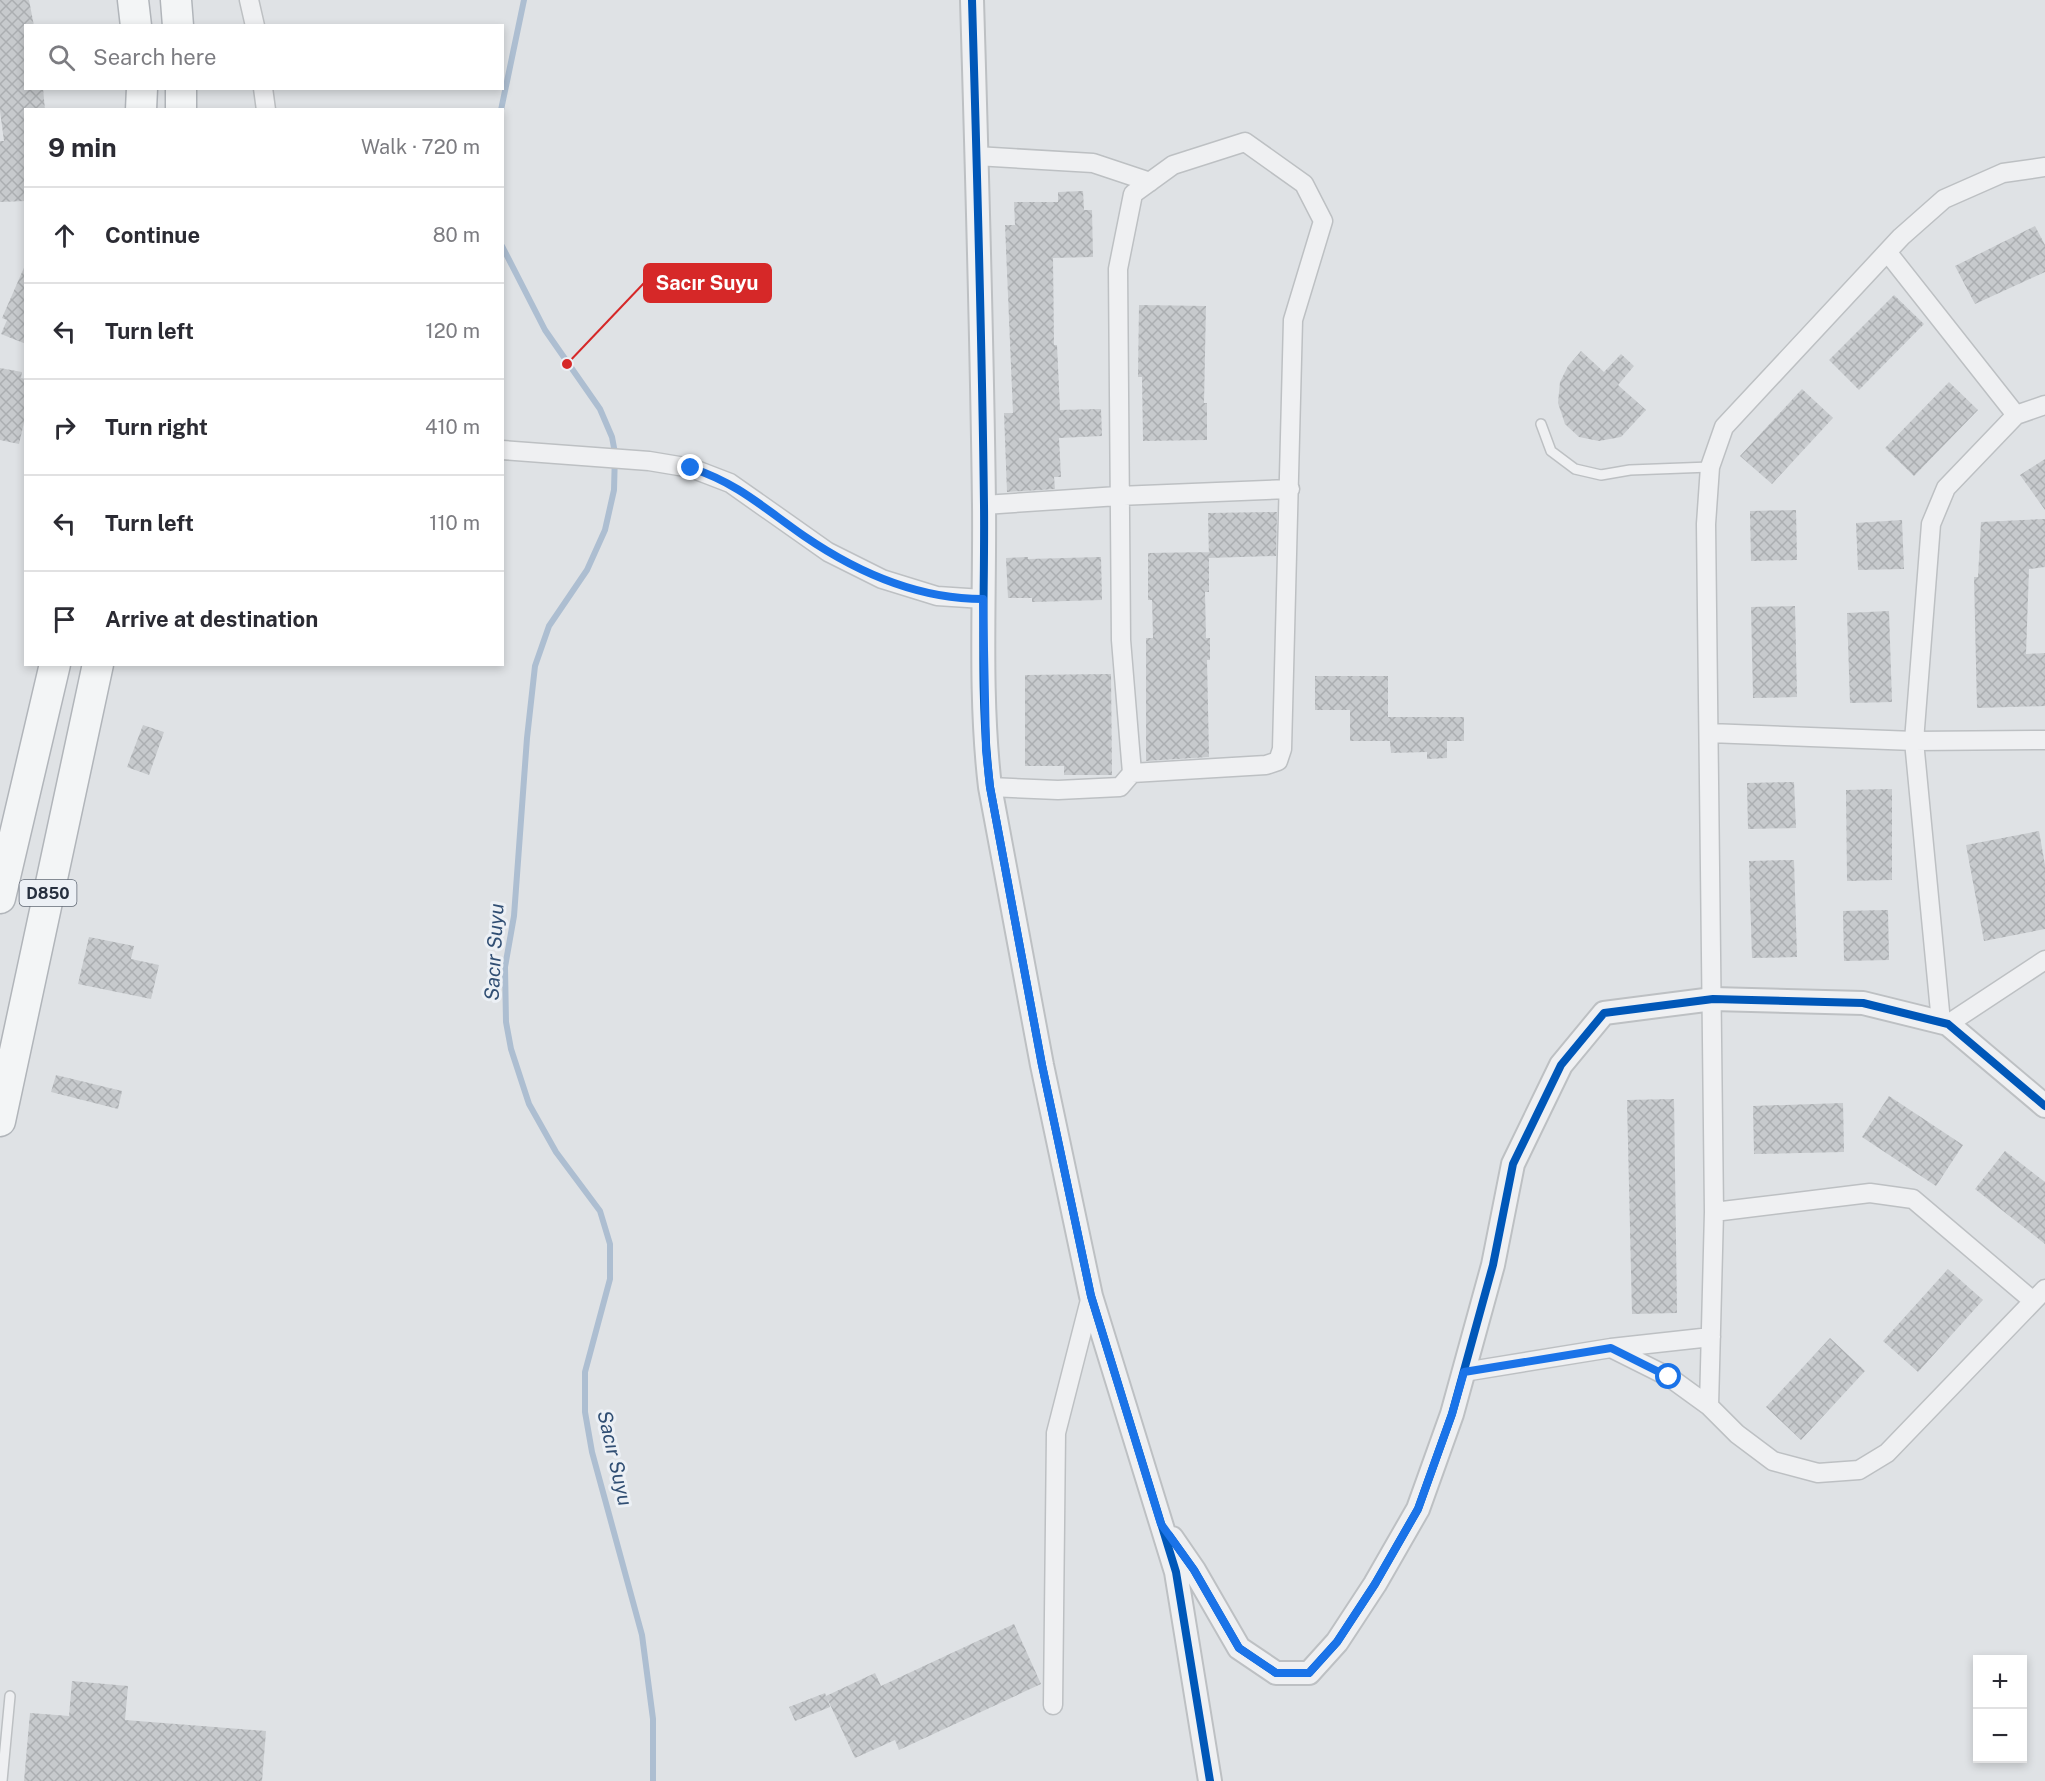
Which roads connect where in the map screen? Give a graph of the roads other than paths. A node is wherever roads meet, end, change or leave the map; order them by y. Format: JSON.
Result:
{"nodes":[{"id":1,"x":133,"y":0,"type":"edge"},
{"id":2,"x":176,"y":0,"type":"edge"},
{"id":3,"x":249,"y":0,"type":"edge"},
{"id":4,"x":972,"y":0,"type":"edge"},
{"id":5,"x":136,"y":24,"type":"edge"},
{"id":6,"x":178,"y":24,"type":"edge"},
{"id":7,"x":255,"y":24,"type":"edge"},
{"id":8,"x":142,"y":90,"type":"edge"},
{"id":9,"x":181,"y":90,"type":"edge"},
{"id":10,"x":263,"y":90,"type":"edge"},
{"id":11,"x":141,"y":108,"type":"edge"},
{"id":12,"x":181,"y":108,"type":"edge"},
{"id":13,"x":266,"y":108,"type":"edge"},
{"id":14,"x":976,"y":156,"type":"junction"},
{"id":15,"x":2045,"y":167,"type":"edge"},
{"id":16,"x":1150,"y":182,"type":"junction"},
{"id":17,"x":1888,"y":253,"type":"junction"},
{"id":18,"x":2045,"y":405,"type":"edge"},
{"id":19,"x":2016,"y":416,"type":"junction"},
{"id":20,"x":1541,"y":424,"type":"dead end"},
{"id":21,"x":504,"y":450,"type":"edge"},
{"id":22,"x":1710,"y":466,"type":"junction"},
{"id":23,"x":1290,"y":489,"type":"junction"},
{"id":24,"x":1118,"y":496,"type":"junction"},
{"id":25,"x":984,"y":505,"type":"junction"},
{"id":26,"x":983,"y":599,"type":"junction"},
{"id":27,"x":55,"y":666,"type":"edge"},
{"id":28,"x":98,"y":666,"type":"edge"},
{"id":29,"x":1709,"y":733,"type":"junction"},
{"id":30,"x":2045,"y":740,"type":"edge"},
{"id":31,"x":1914,"y":741,"type":"junction"},
{"id":32,"x":1132,"y":773,"type":"junction"},
{"id":33,"x":990,"y":787,"type":"junction"},
{"id":34,"x":0,"y":898,"type":"edge"},
{"id":35,"x":2045,"y":960,"type":"edge"},
{"id":36,"x":1713,"y":999,"type":"junction"},
{"id":37,"x":1944,"y":1023,"type":"junction"},
{"id":38,"x":7,"y":1047,"type":"edge"},
{"id":39,"x":2045,"y":1106,"type":"edge"},
{"id":40,"x":0,"y":1121,"type":"edge"},
{"id":41,"x":1714,"y":1212,"type":"junction"},
{"id":42,"x":2039,"y":1294,"type":"edge"},
{"id":43,"x":1091,"y":1296,"type":"junction"},
{"id":44,"x":1711,"y":1337,"type":"junction"},
{"id":45,"x":1611,"y":1348,"type":"junction"},
{"id":46,"x":1464,"y":1372,"type":"junction"},
{"id":47,"x":1709,"y":1406,"type":"junction"},
{"id":48,"x":1161,"y":1524,"type":"junction"},
{"id":49,"x":10,"y":1696,"type":"dead end"},
{"id":50,"x":1053,"y":1706,"type":"dead end"},
{"id":51,"x":2,"y":1750,"type":"edge"},
{"id":52,"x":2,"y":1781,"type":"edge"},
{"id":53,"x":1210,"y":1781,"type":"edge"}],
"edges":[{"from":1,"to":5,"type":"highway"},
{"from":2,"to":6,"type":"highway"},
{"from":3,"to":7,"type":"street"},
{"from":4,"to":14,"type":"street"},
{"from":8,"to":11,"type":"highway"},
{"from":9,"to":12,"type":"highway"},
{"from":10,"to":13,"type":"street"},
{"from":14,"to":16,"type":"street"},
{"from":14,"to":25,"type":"street"},
{"from":15,"to":17,"type":"street"},
{"from":16,"to":23,"type":"street"},
{"from":16,"to":24,"type":"street"},
{"from":17,"to":19,"type":"street"},
{"from":17,"to":22,"type":"street"},
{"from":18,"to":19,"type":"street"},
{"from":19,"to":31,"type":"street"},
{"from":20,"to":22,"type":"lane"},
{"from":21,"to":26,"type":"street"},
{"from":22,"to":29,"type":"street"},
{"from":23,"to":24,"type":"street"},
{"from":23,"to":32,"type":"street"},
{"from":24,"to":25,"type":"street"},
{"from":24,"to":32,"type":"street"},
{"from":25,"to":26,"type":"street"},
{"from":26,"to":33,"type":"street"},
{"from":27,"to":34,"type":"highway","number":"D850"},
{"from":28,"to":38,"type":"highway","number":"D850"},
{"from":29,"to":31,"type":"street"},
{"from":29,"to":36,"type":"street"},
{"from":30,"to":31,"type":"street"},
{"from":31,"to":37,"type":"street"},
{"from":32,"to":33,"type":"street"},
{"from":33,"to":43,"type":"street"},
{"from":35,"to":37,"type":"street"},
{"from":36,"to":37,"type":"street"},
{"from":36,"to":41,"type":"street"},
{"from":36,"to":46,"type":"street"},
{"from":37,"to":39,"type":"street"},
{"from":38,"to":40,"type":"highway","number":"D850"},
{"from":41,"to":42,"type":"street"},
{"from":41,"to":44,"type":"street"},
{"from":42,"to":47,"type":"street"},
{"from":43,"to":48,"type":"street"},
{"from":43,"to":50,"type":"street"},
{"from":44,"to":45,"type":"street"},
{"from":44,"to":47,"type":"street"},
{"from":45,"to":46,"type":"street"},
{"from":45,"to":47,"type":"street"},
{"from":46,"to":48,"type":"street"},
{"from":48,"to":53,"type":"street"},
{"from":49,"to":51,"type":"lane"},
{"from":51,"to":52,"type":"lane"}]}
